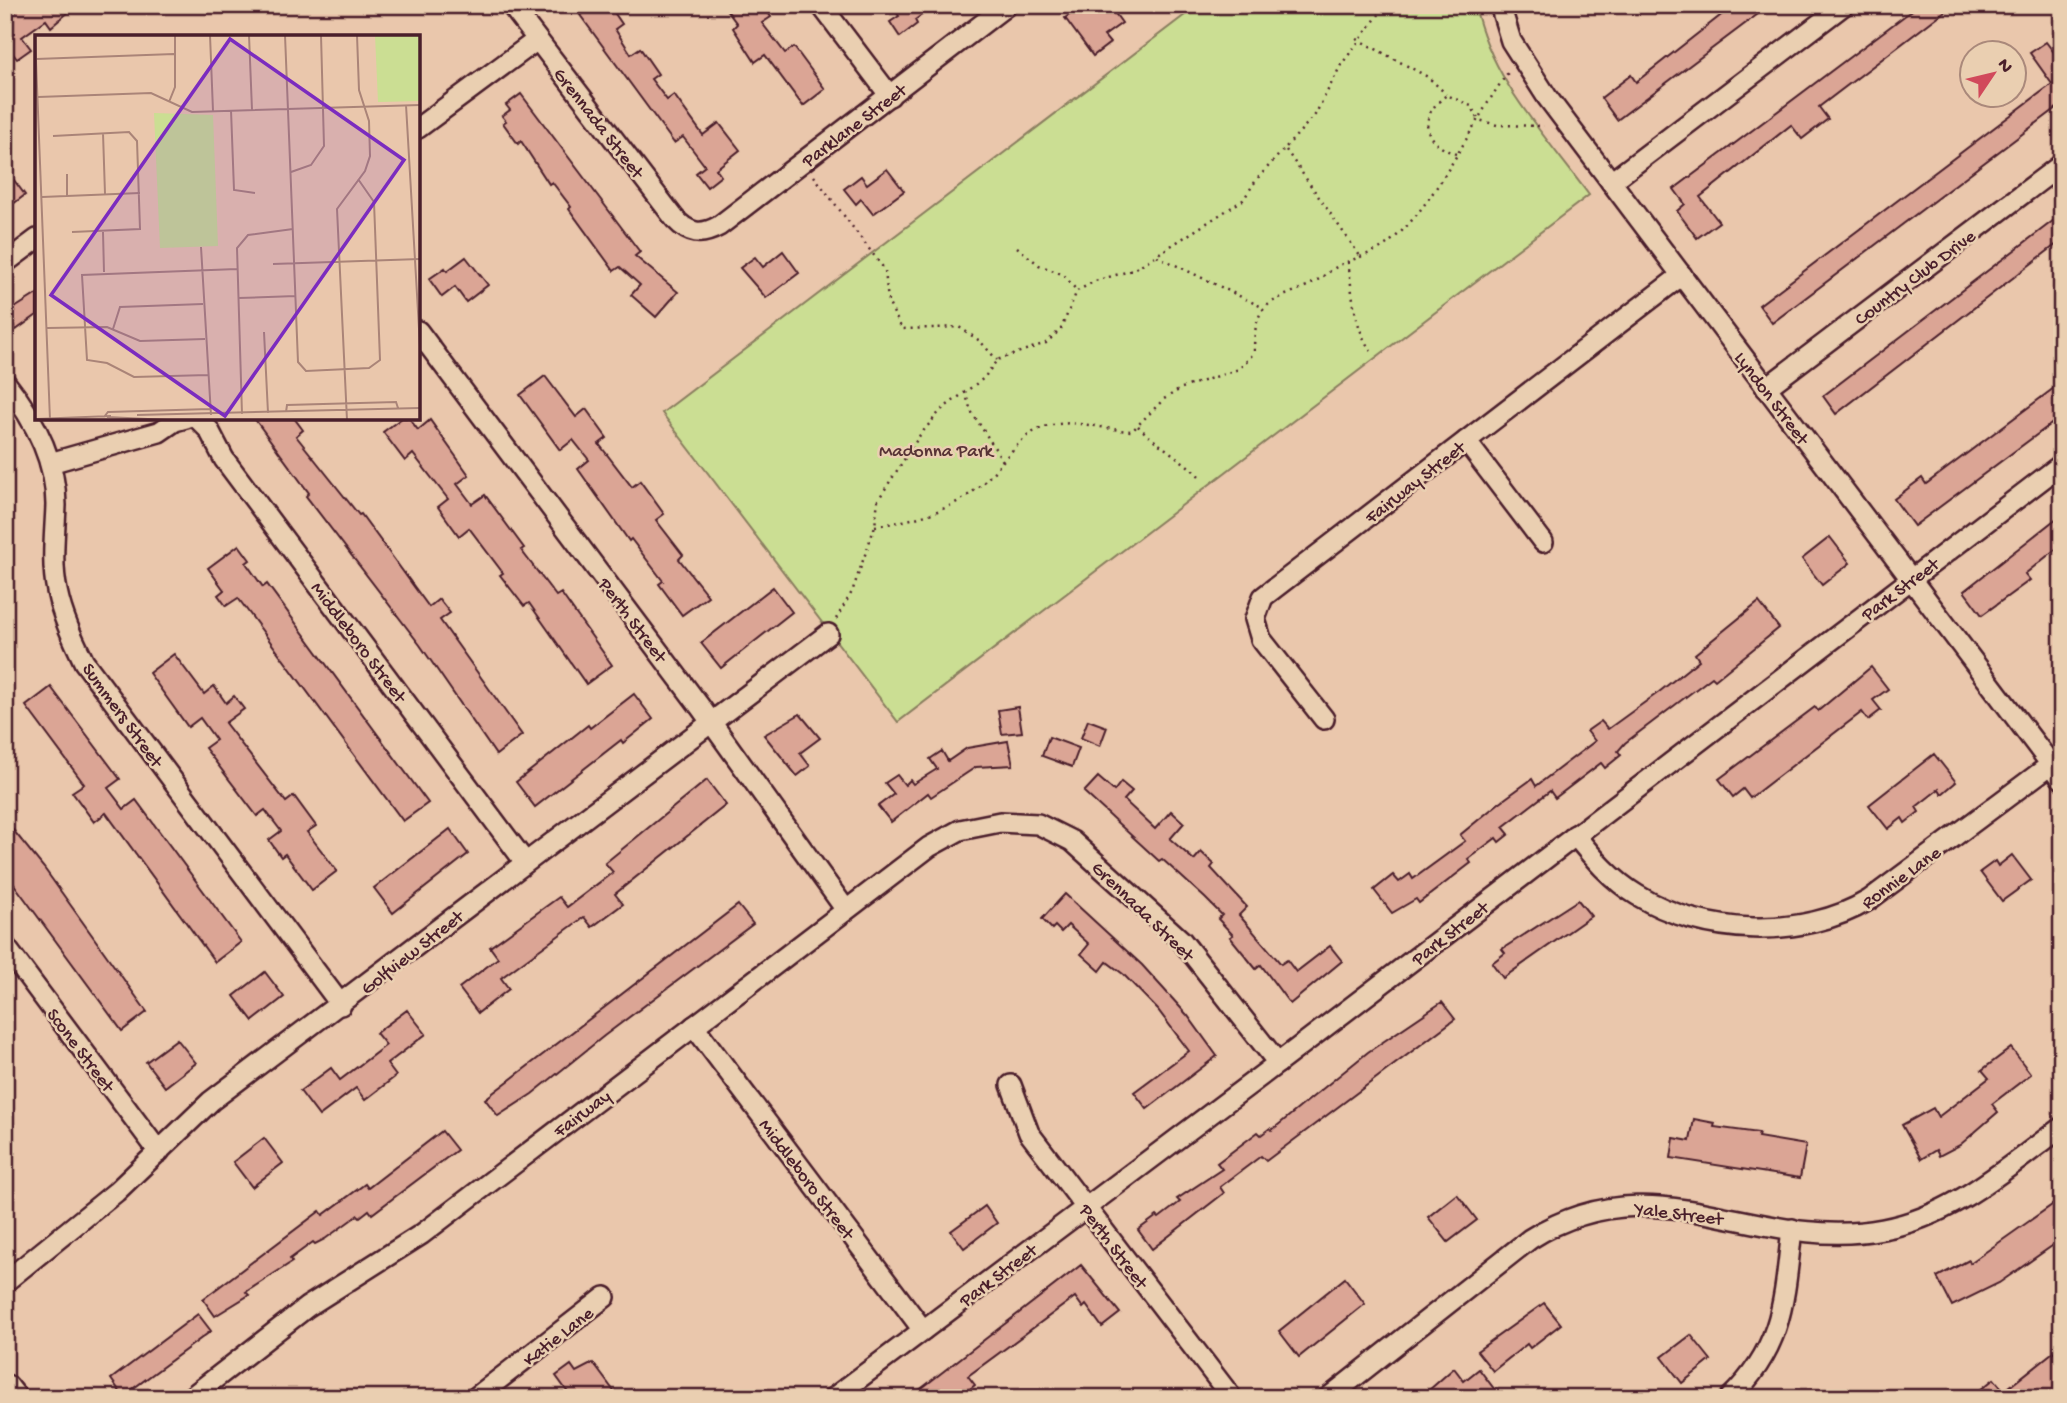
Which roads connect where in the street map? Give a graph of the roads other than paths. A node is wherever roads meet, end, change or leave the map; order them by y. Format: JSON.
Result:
{"nodes":[{"id":1,"x":510,"y":5,"type":"edge"},
{"id":2,"x":821,"y":5,"type":"edge"},
{"id":3,"x":1007,"y":5,"type":"edge"},
{"id":4,"x":1500,"y":5,"type":"edge"},
{"id":5,"x":1844,"y":5,"type":"edge"},
{"id":6,"x":537,"y":40,"type":"junction"},
{"id":7,"x":890,"y":96,"type":"junction"},
{"id":8,"x":420,"y":127,"type":"edge"},
{"id":9,"x":2062,"y":164,"type":"edge"},
{"id":10,"x":1611,"y":182,"type":"junction"},
{"id":11,"x":695,"y":233,"type":"joint"},
{"id":12,"x":35,"y":240,"type":"edge"},
{"id":13,"x":5,"y":263,"type":"edge"},
{"id":14,"x":1682,"y":275,"type":"junction"},
{"id":15,"x":420,"y":334,"type":"edge"},
{"id":16,"x":5,"y":382,"type":"edge"},
{"id":17,"x":1766,"y":388,"type":"junction"},
{"id":18,"x":179,"y":420,"type":"edge"},
{"id":19,"x":199,"y":420,"type":"edge"},
{"id":20,"x":1466,"y":441,"type":"junction"},
{"id":21,"x":50,"y":463,"type":"junction"},
{"id":22,"x":2062,"y":464,"type":"edge"},
{"id":23,"x":1543,"y":542,"type":"dead end"},
{"id":24,"x":1911,"y":578,"type":"junction"},
{"id":25,"x":828,"y":634,"type":"road end"},
{"id":26,"x":1324,"y":719,"type":"dead end"},
{"id":27,"x":710,"y":722,"type":"junction"},
{"id":28,"x":2058,"y":767,"type":"edge"},
{"id":29,"x":972,"y":827,"type":"joint"},
{"id":30,"x":1575,"y":835,"type":"junction"},
{"id":31,"x":525,"y":862,"type":"junction"},
{"id":32,"x":846,"y":910,"type":"junction"},
{"id":33,"x":5,"y":946,"type":"edge"},
{"id":34,"x":341,"y":1005,"type":"junction"},
{"id":35,"x":694,"y":1026,"type":"junction"},
{"id":36,"x":1278,"y":1063,"type":"junction"},
{"id":37,"x":1011,"y":1085,"type":"dead end"},
{"id":38,"x":2062,"y":1127,"type":"edge"},
{"id":39,"x":159,"y":1152,"type":"junction"},
{"id":40,"x":1086,"y":1208,"type":"junction"},
{"id":41,"x":1792,"y":1229,"type":"junction"},
{"id":42,"x":5,"y":1282,"type":"edge"},
{"id":43,"x":605,"y":1297,"type":"dead end"},
{"id":44,"x":923,"y":1330,"type":"junction"},
{"id":45,"x":5,"y":1389,"type":"edge"},
{"id":46,"x":12,"y":1398,"type":"edge"},
{"id":47,"x":190,"y":1398,"type":"edge"},
{"id":48,"x":475,"y":1398,"type":"edge"},
{"id":49,"x":833,"y":1398,"type":"edge"},
{"id":50,"x":1232,"y":1398,"type":"edge"},
{"id":51,"x":1328,"y":1398,"type":"edge"},
{"id":52,"x":1730,"y":1398,"type":"edge"}],
"edges":[{"from":1,"to":6,"type":"street","name":"Grennada Street"},
{"from":2,"to":7,"type":"street"},
{"from":3,"to":7,"type":"street","name":"Parklane Street"},
{"from":4,"to":10,"type":"street","name":"Lyndon Street"},
{"from":5,"to":10,"type":"street"},
{"from":6,"to":8,"type":"street"},
{"from":6,"to":11,"type":"street","name":"Grennada Street"},
{"from":7,"to":11,"type":"street","name":"Parklane Street"},
{"from":9,"to":17,"type":"street","name":"Country Club Drive"},
{"from":10,"to":14,"type":"street","name":"Lyndon Street"},
{"from":12,"to":13,"type":"street"},
{"from":14,"to":17,"type":"street","name":"Lyndon Street"},
{"from":14,"to":20,"type":"street","name":"Fairway Street"},
{"from":15,"to":27,"type":"street","name":"Perth Street"},
{"from":16,"to":21,"type":"street","name":"Summers Street"},
{"from":17,"to":24,"type":"street","name":"Lyndon Street"},
{"from":18,"to":21,"type":"street"},
{"from":19,"to":31,"type":"street","name":"Middleboro Street"},
{"from":20,"to":23,"type":"street"},
{"from":20,"to":26,"type":"street","name":"Fairway Street"},
{"from":21,"to":34,"type":"street","name":"Summers Street"},
{"from":22,"to":24,"type":"street","name":"Park Street"},
{"from":24,"to":28,"type":"street","name":"Lyndon Street"},
{"from":24,"to":30,"type":"street","name":"Park Street"},
{"from":25,"to":27,"type":"street","name":"Golfview Street"},
{"from":27,"to":31,"type":"street","name":"Golfview Street"},
{"from":27,"to":32,"type":"street","name":"Perth Street"},
{"from":28,"to":30,"type":"street","name":"Ronnie Lane"},
{"from":29,"to":32,"type":"street","name":"Fairway"},
{"from":29,"to":36,"type":"street","name":"Grennada Street"},
{"from":30,"to":36,"type":"street","name":"Park Street"},
{"from":31,"to":34,"type":"street","name":"Golfview Street"},
{"from":32,"to":35,"type":"street","name":"Fairway"},
{"from":33,"to":39,"type":"street","name":"Scone Street"},
{"from":34,"to":39,"type":"street","name":"Golfview Street"},
{"from":35,"to":44,"type":"street","name":"Middleboro Street"},
{"from":35,"to":47,"type":"street","name":"Fairway"},
{"from":36,"to":40,"type":"street","name":"Park Street"},
{"from":37,"to":40,"type":"street","name":"Perth Street"},
{"from":38,"to":41,"type":"street","name":"Yale Street"},
{"from":39,"to":42,"type":"street","name":"Golfview Street"},
{"from":40,"to":44,"type":"street","name":"Park Street"},
{"from":40,"to":50,"type":"street","name":"Perth Street"},
{"from":41,"to":51,"type":"street","name":"Yale Street"},
{"from":41,"to":52,"type":"street"},
{"from":43,"to":48,"type":"street","name":"Katie Lane"},
{"from":44,"to":49,"type":"street","name":"Park Street"},
{"from":45,"to":46,"type":"main road"}]}
